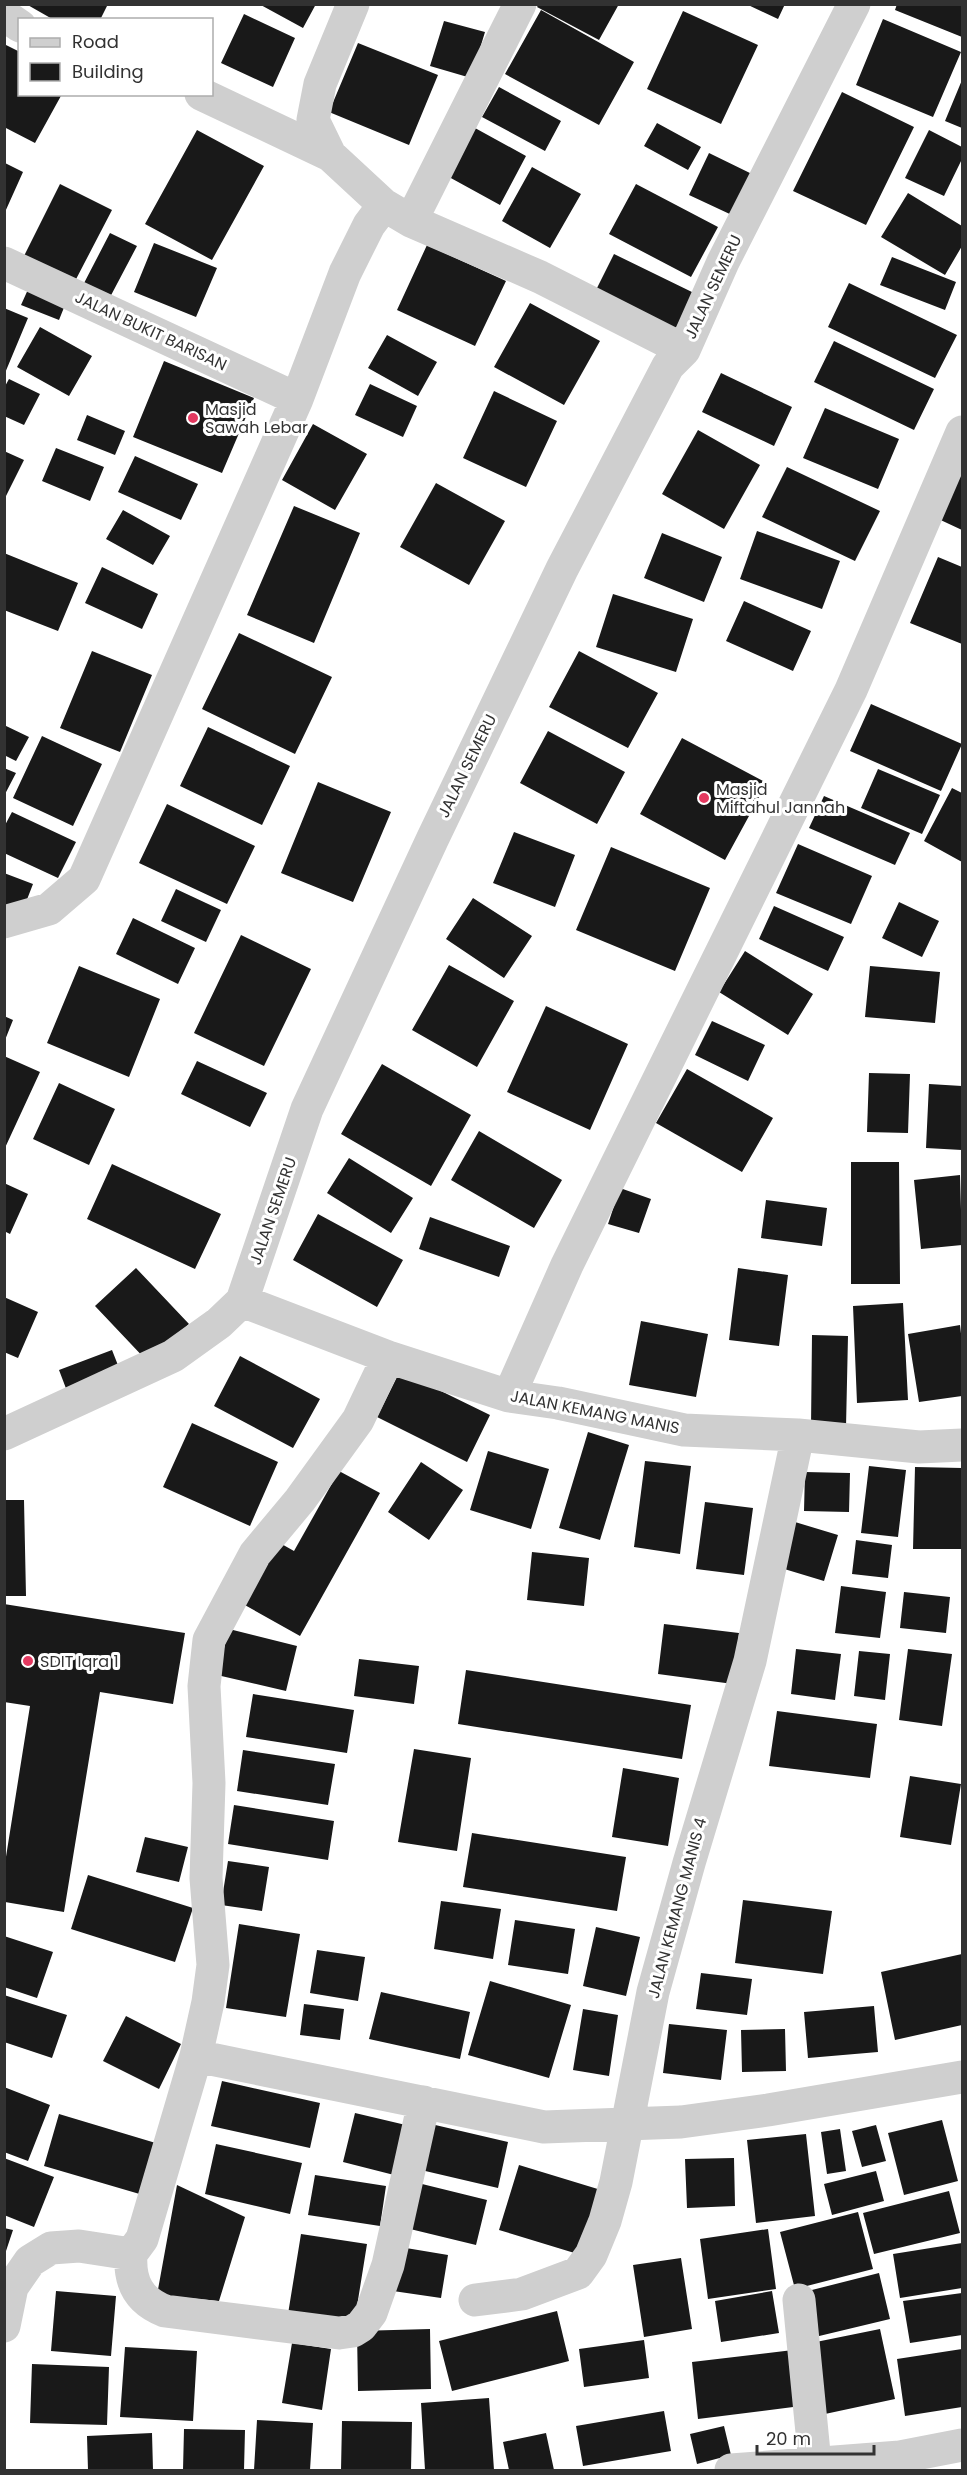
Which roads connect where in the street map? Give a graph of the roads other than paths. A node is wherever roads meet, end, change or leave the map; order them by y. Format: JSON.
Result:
{"nodes":[{"id":1,"x":353,"y":4,"type":"edge"},
{"id":2,"x":520,"y":4,"type":"edge"},
{"id":3,"x":854,"y":4,"type":"edge"},
{"id":4,"x":4,"y":15,"type":"edge"},
{"id":5,"x":18,"y":25,"type":"edge"},
{"id":6,"x":205,"y":96,"type":"edge"},
{"id":7,"x":330,"y":155,"type":"junction"},
{"id":8,"x":397,"y":213,"type":"junction"},
{"id":9,"x":4,"y":263,"type":"edge"},
{"id":10,"x":684,"y":350,"type":"junction"},
{"id":11,"x":297,"y":399,"type":"junction"},
{"id":12,"x":963,"y":432,"type":"edge"},
{"id":13,"x":4,"y":922,"type":"edge"},
{"id":14,"x":242,"y":1301,"type":"junction"},
{"id":15,"x":388,"y":1357,"type":"junction"},
{"id":16,"x":509,"y":1396,"type":"junction"},
{"id":17,"x":4,"y":1434,"type":"edge"},
{"id":18,"x":798,"y":1435,"type":"junction"},
{"id":19,"x":963,"y":1445,"type":"edge"},
{"id":20,"x":196,"y":2056,"type":"junction"},
{"id":21,"x":963,"y":2077,"type":"edge"},
{"id":22,"x":424,"y":2102,"type":"junction"},
{"id":23,"x":626,"y":2123,"type":"junction"},
{"id":24,"x":131,"y":2254,"type":"junction"},
{"id":25,"x":475,"y":2300,"type":"dead end"},
{"id":26,"x":799,"y":2300,"type":"dead end"},
{"id":27,"x":4,"y":2326,"type":"edge"},
{"id":28,"x":963,"y":2445,"type":"edge"},
{"id":29,"x":815,"y":2463,"type":"junction"},
{"id":30,"x":900,"y":2464,"type":"edge"},
{"id":31,"x":731,"y":2470,"type":"edge"}],
"edges":[{"from":1,"to":7,"type":"street"},
{"from":2,"to":8,"type":"street"},
{"from":3,"to":10,"type":"street","name":"JALAN SEMERU"},
{"from":4,"to":5,"type":"street"},
{"from":6,"to":7,"type":"street"},
{"from":7,"to":8,"type":"street"},
{"from":8,"to":10,"type":"street"},
{"from":8,"to":11,"type":"street"},
{"from":9,"to":11,"type":"street","name":"JALAN BUKIT BARISAN"},
{"from":10,"to":14,"type":"street","name":"JALAN SEMERU"},
{"from":11,"to":13,"type":"street"},
{"from":12,"to":16,"type":"street"},
{"from":14,"to":15,"type":"street","name":"JALAN KEMANG MANIS"},
{"from":14,"to":17,"type":"street","name":"JALAN SEMERU"},
{"from":15,"to":16,"type":"street","name":"JALAN KEMANG MANIS"},
{"from":15,"to":20,"type":"street"},
{"from":16,"to":18,"type":"street","name":"JALAN KEMANG MANIS"},
{"from":18,"to":19,"type":"street","name":"JALAN KEMANG MANIS"},
{"from":18,"to":23,"type":"street","name":"JALAN KEMANG MANIS 4"},
{"from":20,"to":22,"type":"street"},
{"from":20,"to":24,"type":"street"},
{"from":21,"to":23,"type":"street"},
{"from":22,"to":23,"type":"street"},
{"from":22,"to":24,"type":"street"},
{"from":23,"to":25,"type":"street","name":"JALAN KEMANG MANIS 4"},
{"from":24,"to":27,"type":"street"},
{"from":26,"to":29,"type":"street"},
{"from":28,"to":30,"type":"street"},
{"from":29,"to":30,"type":"street"},
{"from":29,"to":31,"type":"street"}]}
